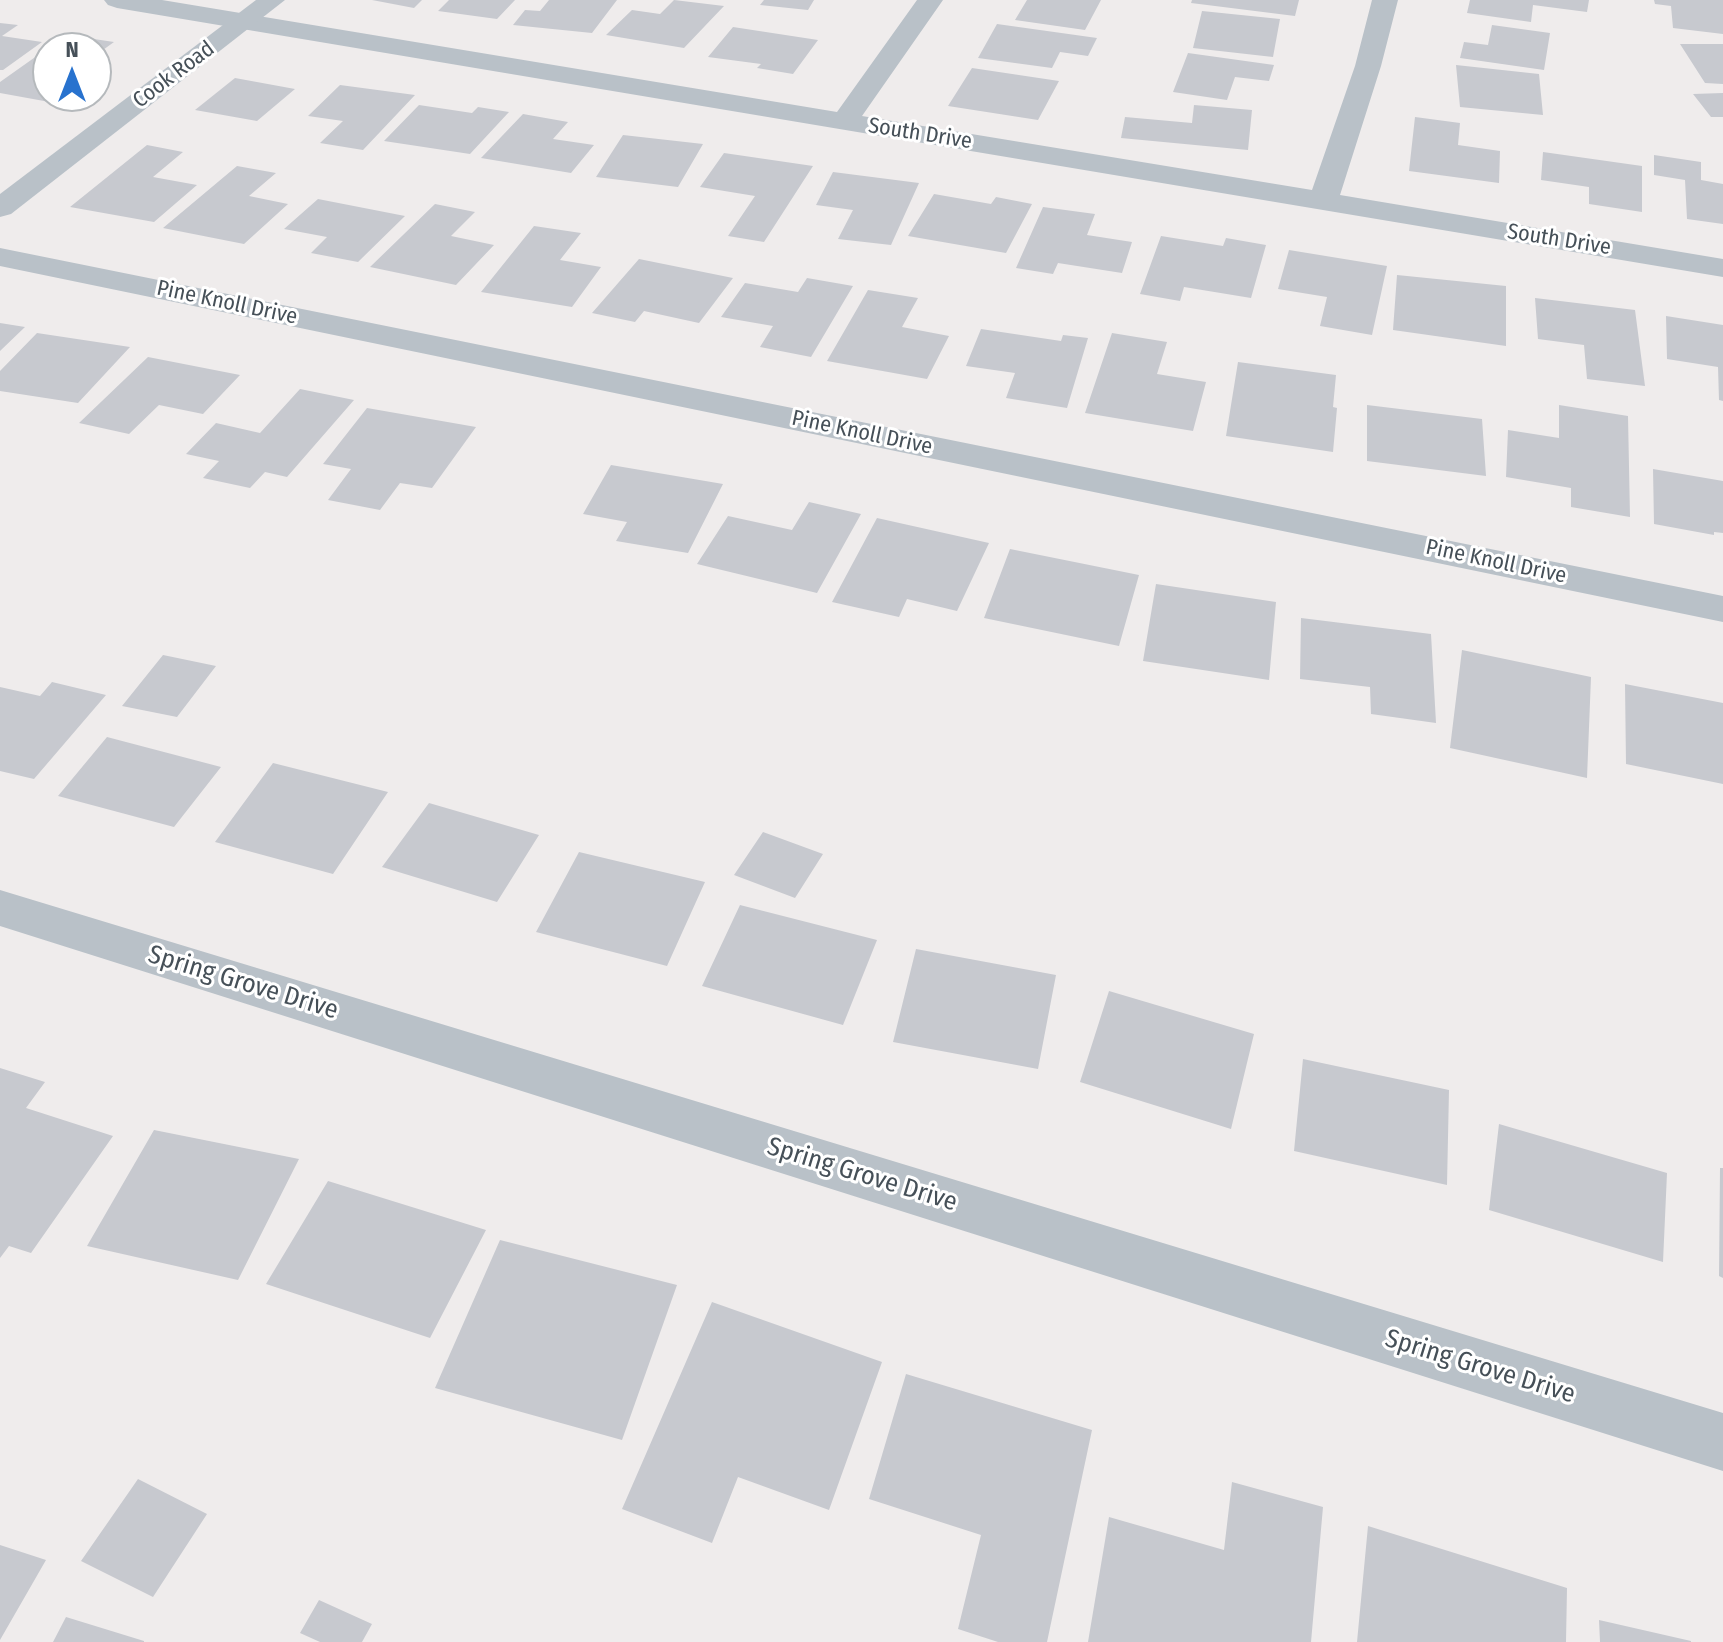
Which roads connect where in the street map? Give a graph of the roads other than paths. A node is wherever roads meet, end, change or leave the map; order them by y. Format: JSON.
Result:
{"nodes":[{"id":1,"x":117,"y":0,"type":"edge"},
{"id":2,"x":272,"y":0,"type":"edge"},
{"id":3,"x":930,"y":0,"type":"edge"},
{"id":4,"x":1385,"y":0,"type":"edge"},
{"id":5,"x":245,"y":21,"type":"junction"},
{"id":6,"x":845,"y":121,"type":"junction"},
{"id":7,"x":1323,"y":201,"type":"junction"},
{"id":8,"x":0,"y":208,"type":"edge"},
{"id":9,"x":0,"y":257,"type":"edge"},
{"id":10,"x":1723,"y":268,"type":"edge"},
{"id":11,"x":1723,"y":609,"type":"edge"},
{"id":12,"x":0,"y":908,"type":"edge"},
{"id":13,"x":1723,"y":1442,"type":"edge"}],
"edges":[{"from":1,"to":5,"type":"street","name":"South Drive"},
{"from":2,"to":5,"type":"street","name":"Cook Road"},
{"from":3,"to":6,"type":"street"},
{"from":4,"to":7,"type":"street"},
{"from":5,"to":6,"type":"street","name":"South Drive"},
{"from":5,"to":8,"type":"street","name":"Cook Road"},
{"from":6,"to":7,"type":"street","name":"South Drive"},
{"from":7,"to":10,"type":"street","name":"South Drive"},
{"from":9,"to":11,"type":"street","name":"Pine Knoll Drive"},
{"from":12,"to":13,"type":"street","name":"Spring Grove Drive"}]}
